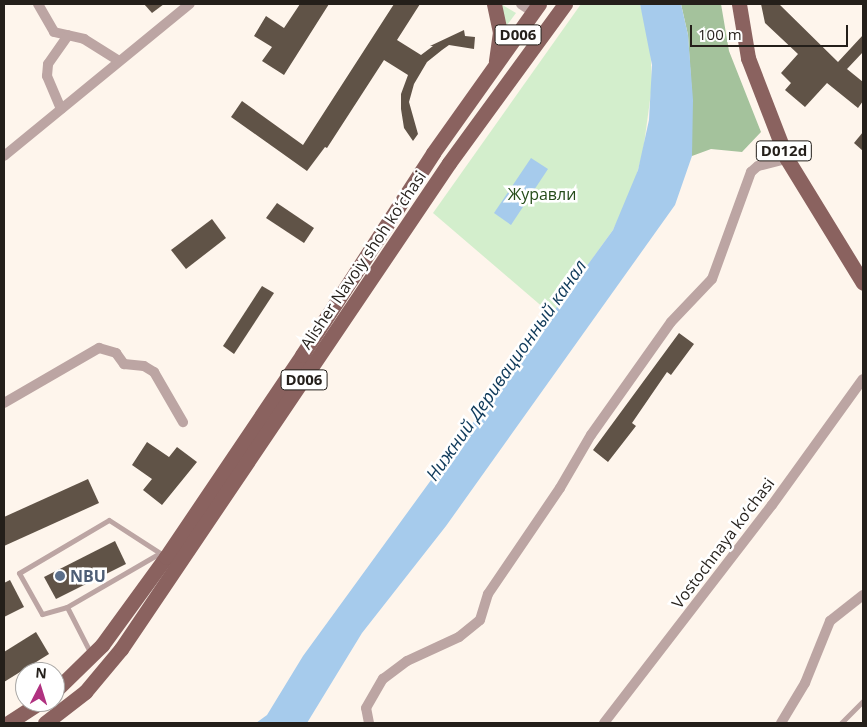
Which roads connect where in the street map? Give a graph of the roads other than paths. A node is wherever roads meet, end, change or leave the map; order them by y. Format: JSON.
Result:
{"nodes":[{"id":1,"x":38,"y":4,"type":"edge"},
{"id":2,"x":190,"y":4,"type":"edge"},
{"id":3,"x":494,"y":4,"type":"edge"},
{"id":4,"x":564,"y":4,"type":"edge"},
{"id":5,"x":739,"y":4,"type":"edge"},
{"id":6,"x":531,"y":7,"type":"edge"},
{"id":7,"x":550,"y":24,"type":"junction"},
{"id":8,"x":68,"y":35,"type":"junction"},
{"id":9,"x":119,"y":61,"type":"junction"},
{"id":10,"x":496,"y":66,"type":"junction"},
{"id":11,"x":61,"y":109,"type":"junction"},
{"id":12,"x":4,"y":156,"type":"edge"},
{"id":13,"x":787,"y":159,"type":"junction"},
{"id":14,"x":863,"y":283,"type":"edge"},
{"id":15,"x":863,"y":379,"type":"edge"},
{"id":16,"x":4,"y":403,"type":"edge"},
{"id":17,"x":183,"y":422,"type":"dead end"},
{"id":18,"x":163,"y":555,"type":"junction"},
{"id":19,"x":863,"y":595,"type":"edge"},
{"id":20,"x":67,"y":606,"type":"junction"},
{"id":21,"x":92,"y":657,"type":"junction"},
{"id":22,"x":65,"y":682,"type":"edge"},
{"id":23,"x":863,"y":701,"type":"edge"},
{"id":24,"x":25,"y":712,"type":"edge"},
{"id":25,"x":368,"y":722,"type":"edge"},
{"id":26,"x":8,"y":723,"type":"edge"},
{"id":27,"x":45,"y":723,"type":"edge"},
{"id":28,"x":604,"y":723,"type":"edge"},
{"id":29,"x":781,"y":723,"type":"edge"},
{"id":30,"x":841,"y":723,"type":"edge"}],
"edges":[{"from":1,"to":8,"type":"street"},
{"from":2,"to":9,"type":"street"},
{"from":3,"to":10,"type":"main road"},
{"from":4,"to":7,"type":"main road","name":"Alisher Navoiy shoh koʻchasi","number":"D006"},
{"from":5,"to":13,"type":"main road","number":"D012d"},
{"from":6,"to":7,"type":"main road"},
{"from":6,"to":10,"type":"main road","name":"Alisher Navoiy shoh koʻchasi","number":"D006"},
{"from":7,"to":27,"type":"main road","name":"Alisher Navoiy shoh koʻchasi","number":"D006"},
{"from":8,"to":9,"type":"street"},
{"from":8,"to":11,"type":"street"},
{"from":9,"to":11,"type":"street"},
{"from":10,"to":18,"type":"main road","name":"Alisher Navoiy shoh koʻchasi","number":"D006"},
{"from":11,"to":12,"type":"street"},
{"from":13,"to":14,"type":"main road","number":"D012d"},
{"from":13,"to":25,"type":"street"},
{"from":15,"to":28,"type":"street","name":"Vostochnaya ko‘chasi"},
{"from":16,"to":17,"type":"street"},
{"from":18,"to":20,"type":"lane"},
{"from":18,"to":20,"type":"lane"},
{"from":18,"to":21,"type":"main road","name":"Alisher Navoiy shoh koʻchasi","number":"D006"},
{"from":19,"to":29,"type":"street"},
{"from":20,"to":21,"type":"lane"},
{"from":21,"to":22,"type":"main road","name":"Alisher Navoiy shoh koʻchasi","number":"D006"},
{"from":23,"to":30,"type":"lane"},
{"from":24,"to":26,"type":"main road"}]}
